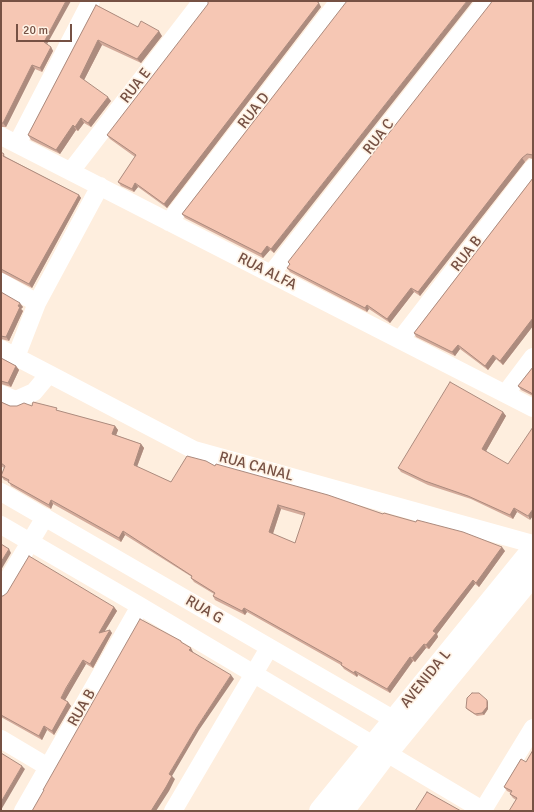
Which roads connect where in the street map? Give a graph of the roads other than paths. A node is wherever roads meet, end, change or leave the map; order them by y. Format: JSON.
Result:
{"nodes":[{"id":1,"x":91,"y":1,"type":"edge"},
{"id":2,"x":202,"y":1,"type":"edge"},
{"id":3,"x":339,"y":1,"type":"edge"},
{"id":4,"x":486,"y":1,"type":"edge"},
{"id":5,"x":1,"y":136,"type":"edge"},
{"id":6,"x":17,"y":144,"type":"junction"},
{"id":7,"x":533,"y":168,"type":"edge"},
{"id":8,"x":71,"y":171,"type":"junction"},
{"id":9,"x":100,"y":186,"type":"junction"},
{"id":10,"x":169,"y":222,"type":"junction"},
{"id":11,"x":271,"y":274,"type":"junction"},
{"id":12,"x":1,"y":282,"type":"edge"},
{"id":13,"x":37,"y":303,"type":"junction"},
{"id":14,"x":400,"y":340,"type":"junction"},
{"id":15,"x":8,"y":352,"type":"edge"},
{"id":16,"x":533,"y":357,"type":"edge"},
{"id":17,"x":49,"y":374,"type":"junction"},
{"id":18,"x":506,"y":393,"type":"junction"},
{"id":19,"x":1,"y":394,"type":"edge"},
{"id":20,"x":533,"y":408,"type":"edge"},
{"id":21,"x":1,"y":492,"type":"edge"},
{"id":22,"x":45,"y":517,"type":"junction"},
{"id":23,"x":1,"y":525,"type":"edge"},
{"id":24,"x":30,"y":542,"type":"junction"},
{"id":25,"x":533,"y":544,"type":"edge"},
{"id":26,"x":533,"y":549,"type":"edge"},
{"id":27,"x":533,"y":575,"type":"edge"},
{"id":28,"x":1,"y":591,"type":"edge"},
{"id":29,"x":140,"y":606,"type":"junction"},
{"id":30,"x":268,"y":648,"type":"junction"},
{"id":31,"x":254,"y":673,"type":"junction"},
{"id":32,"x":400,"y":723,"type":"junction"},
{"id":33,"x":533,"y":728,"type":"edge"},
{"id":34,"x":1,"y":739,"type":"edge"},
{"id":35,"x":380,"y":750,"type":"junction"},
{"id":36,"x":48,"y":767,"type":"junction"},
{"id":37,"x":26,"y":810,"type":"edge"},
{"id":38,"x":173,"y":811,"type":"edge"},
{"id":39,"x":320,"y":811,"type":"edge"},
{"id":40,"x":343,"y":811,"type":"edge"},
{"id":41,"x":483,"y":811,"type":"edge"}],
"edges":[{"from":1,"to":6,"type":"street"},
{"from":2,"to":8,"type":"street","name":"RUA E"},
{"from":3,"to":10,"type":"street","name":"RUA D"},
{"from":4,"to":11,"type":"street","name":"RUA C"},
{"from":5,"to":6,"type":"street","name":"RUA ALFA"},
{"from":6,"to":8,"type":"street","name":"RUA ALFA"},
{"from":7,"to":14,"type":"street","name":"RUA B"},
{"from":8,"to":9,"type":"street","name":"RUA ALFA"},
{"from":9,"to":10,"type":"street","name":"RUA ALFA"},
{"from":9,"to":13,"type":"street"},
{"from":10,"to":11,"type":"street","name":"RUA ALFA"},
{"from":11,"to":14,"type":"street","name":"RUA ALFA"},
{"from":12,"to":13,"type":"street"},
{"from":13,"to":15,"type":"street"},
{"from":14,"to":18,"type":"street","name":"RUA ALFA"},
{"from":15,"to":17,"type":"street","name":"RUA CANAL"},
{"from":16,"to":18,"type":"street"},
{"from":17,"to":19,"type":"street"},
{"from":17,"to":25,"type":"street","name":"RUA CANAL"},
{"from":18,"to":20,"type":"street","name":"RUA ALFA"},
{"from":21,"to":22,"type":"street","name":"RUA G"},
{"from":22,"to":24,"type":"street"},
{"from":22,"to":30,"type":"street","name":"RUA G"},
{"from":23,"to":24,"type":"street","name":"RUA G"},
{"from":24,"to":28,"type":"street"},
{"from":24,"to":29,"type":"street","name":"RUA G"},
{"from":26,"to":32,"type":"street","name":"AVENIDA L"},
{"from":27,"to":32,"type":"street","name":"AVENIDA L"},
{"from":29,"to":31,"type":"street","name":"RUA G"},
{"from":29,"to":36,"type":"street","name":"RUA B"},
{"from":30,"to":31,"type":"street"},
{"from":30,"to":32,"type":"street","name":"RUA G"},
{"from":31,"to":35,"type":"street","name":"RUA G"},
{"from":31,"to":38,"type":"street"},
{"from":32,"to":35,"type":"street","name":"AVENIDA L"},
{"from":33,"to":41,"type":"street"},
{"from":34,"to":36,"type":"street"},
{"from":35,"to":39,"type":"street","name":"AVENIDA L"},
{"from":35,"to":40,"type":"street","name":"AVENIDA L"},
{"from":35,"to":41,"type":"street","name":"RUA G"},
{"from":36,"to":37,"type":"street","name":"RUA B"}]}
